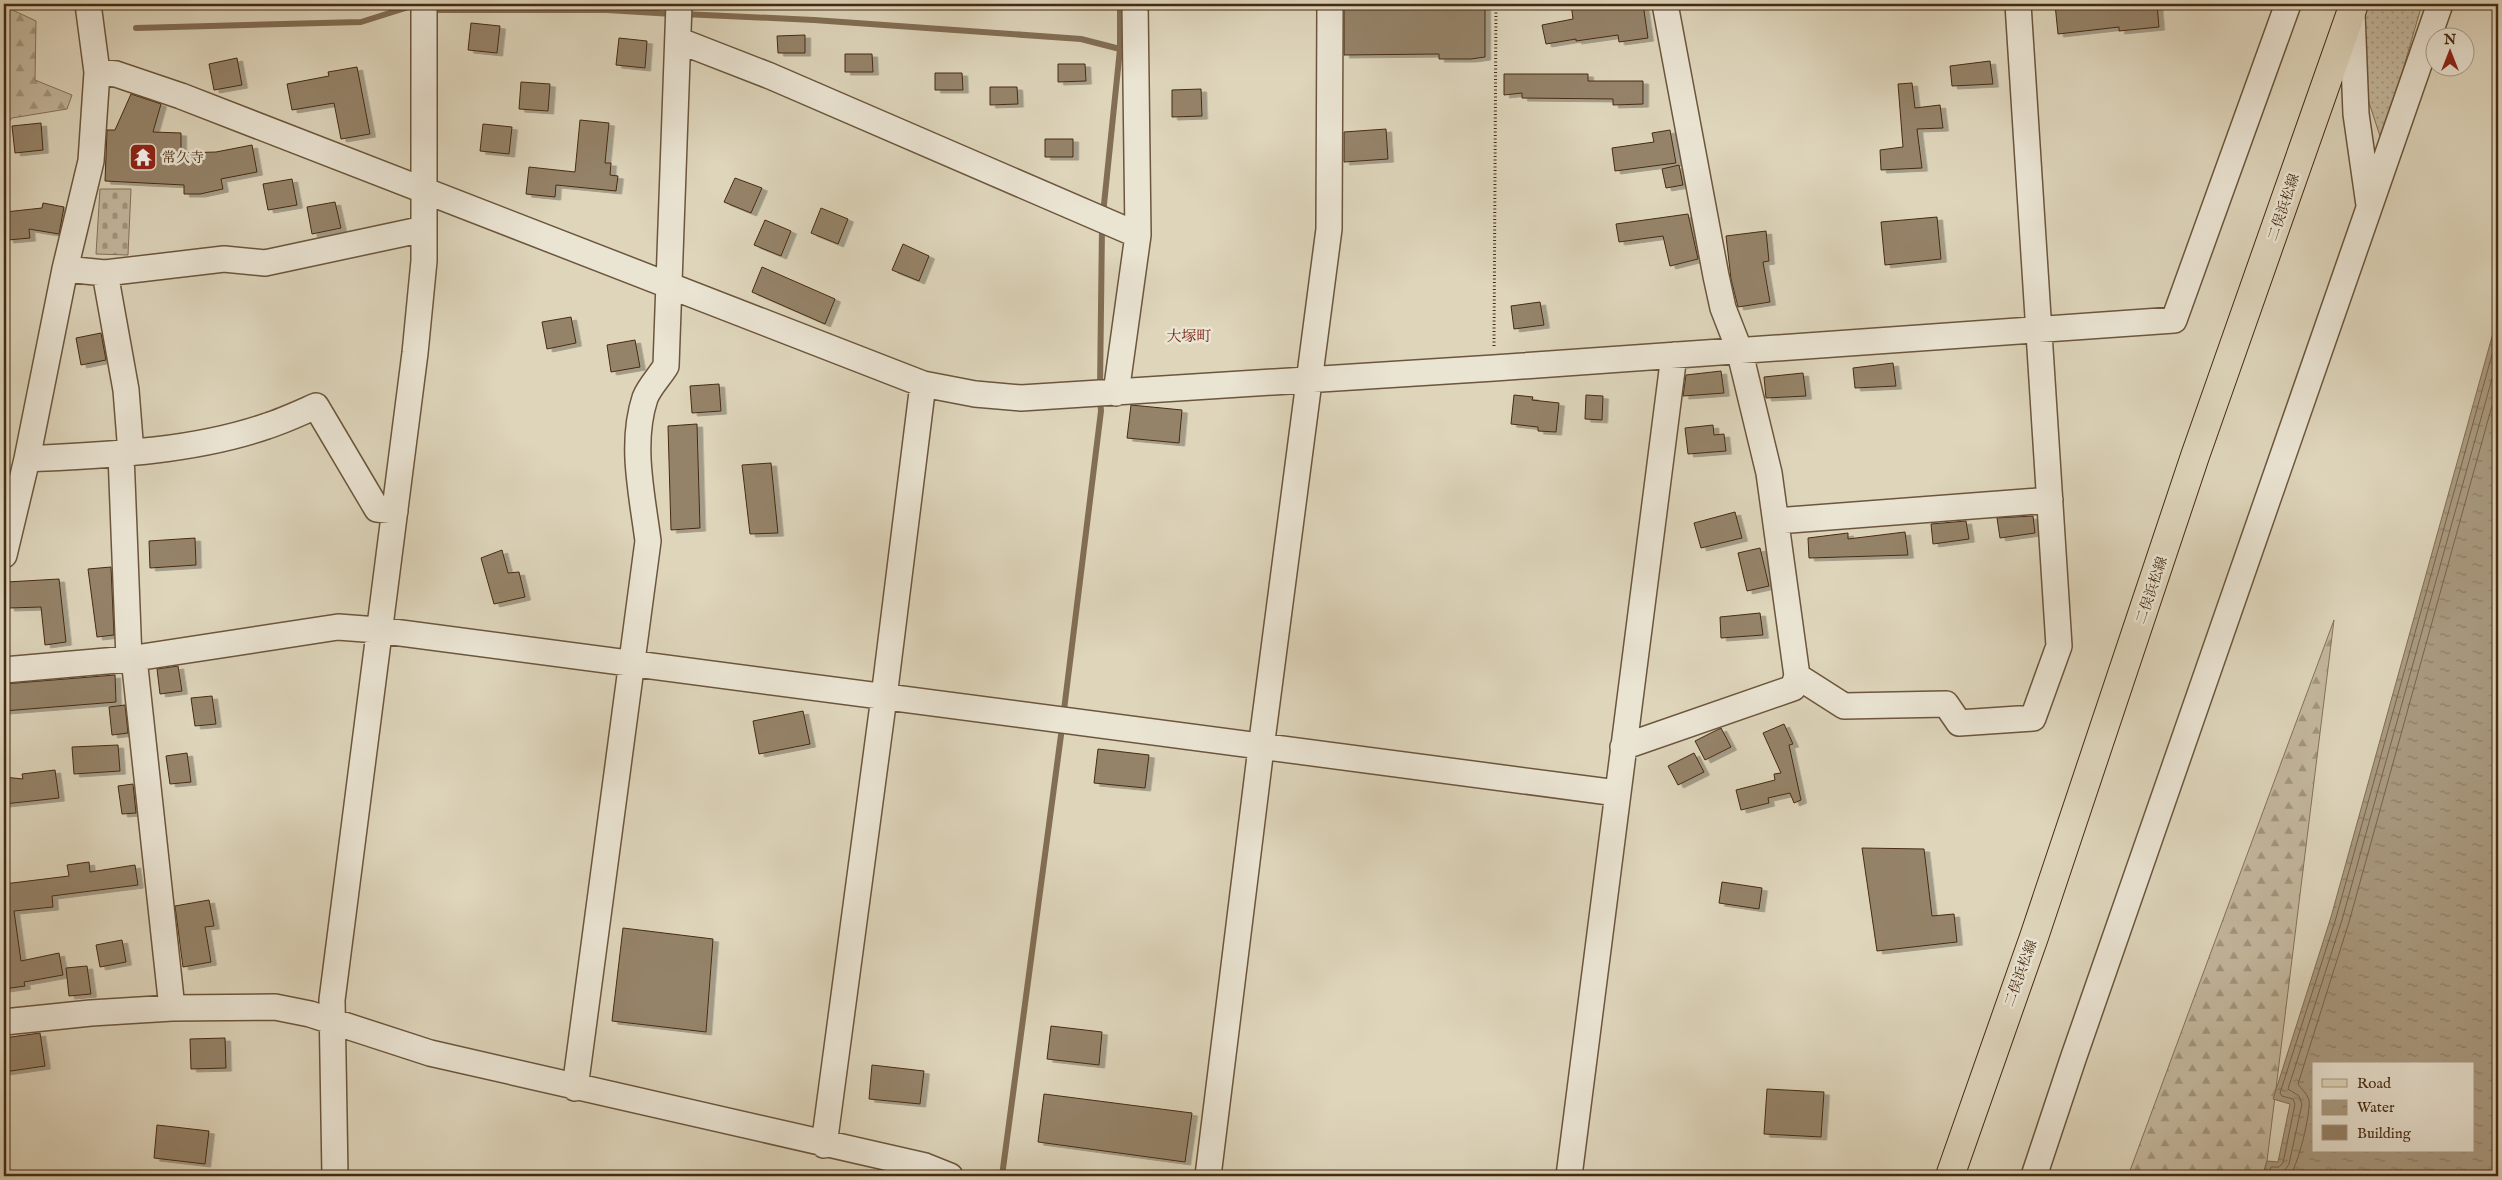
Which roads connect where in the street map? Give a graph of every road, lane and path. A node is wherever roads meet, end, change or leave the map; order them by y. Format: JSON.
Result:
{"nodes":[{"id":1,"x":88,"y":4,"type":"edge"},
{"id":2,"x":424,"y":4,"type":"edge"},
{"id":3,"x":1135,"y":4,"type":"edge"},
{"id":4,"x":1330,"y":4,"type":"edge"},
{"id":5,"x":1496,"y":4,"type":"edge"},
{"id":6,"x":1666,"y":4,"type":"edge"},
{"id":7,"x":2018,"y":4,"type":"edge"},
{"id":8,"x":2288,"y":4,"type":"edge"},
{"id":9,"x":2440,"y":4,"type":"edge"},
{"id":10,"x":2353,"y":6,"type":"edge"},
{"id":11,"x":679,"y":19,"type":"edge"},
{"id":12,"x":97,"y":72,"type":"junction"},
{"id":13,"x":424,"y":192,"type":"junction"},
{"id":14,"x":2370,"y":210,"type":"junction"},
{"id":15,"x":424,"y":229,"type":"junction"},
{"id":16,"x":1138,"y":234,"type":"junction"},
{"id":17,"x":65,"y":269,"type":"junction"},
{"id":18,"x":105,"y":273,"type":"junction"},
{"id":19,"x":670,"y":286,"type":"junction"},
{"id":20,"x":2040,"y":329,"type":"junction"},
{"id":21,"x":1739,"y":349,"type":"junction"},
{"id":22,"x":1674,"y":355,"type":"junction"},
{"id":23,"x":1494,"y":368,"type":"junction"},
{"id":24,"x":1310,"y":380,"type":"junction"},
{"id":25,"x":923,"y":384,"type":"junction"},
{"id":26,"x":1116,"y":393,"type":"junction"},
{"id":27,"x":126,"y":453,"type":"junction"},
{"id":28,"x":27,"y":459,"type":"junction"},
{"id":29,"x":2050,"y":500,"type":"junction"},
{"id":30,"x":395,"y":511,"type":"junction"},
{"id":31,"x":1776,"y":521,"type":"junction"},
{"id":32,"x":4,"y":554,"type":"edge"},
{"id":33,"x":378,"y":630,"type":"junction"},
{"id":34,"x":132,"y":658,"type":"junction"},
{"id":35,"x":632,"y":665,"type":"junction"},
{"id":36,"x":4,"y":670,"type":"edge"},
{"id":37,"x":1797,"y":676,"type":"junction"},
{"id":38,"x":884,"y":697,"type":"junction"},
{"id":39,"x":1623,"y":747,"type":"junction"},
{"id":40,"x":1261,"y":748,"type":"junction"},
{"id":41,"x":1617,"y":794,"type":"junction"},
{"id":42,"x":172,"y":1008,"type":"junction"},
{"id":43,"x":331,"y":1021,"type":"junction"},
{"id":44,"x":4,"y":1022,"type":"edge"},
{"id":45,"x":575,"y":1088,"type":"junction"},
{"id":46,"x":824,"y":1145,"type":"junction"},
{"id":47,"x":334,"y":1176,"type":"edge"},
{"id":48,"x":950,"y":1176,"type":"edge"},
{"id":49,"x":1208,"y":1176,"type":"edge"},
{"id":50,"x":1569,"y":1176,"type":"edge"},
{"id":51,"x":1950,"y":1176,"type":"edge"},
{"id":52,"x":2034,"y":1176,"type":"edge"}],
"edges":[{"from":1,"to":12,"type":"street"},
{"from":2,"to":13,"type":"street"},
{"from":3,"to":16,"type":"street"},
{"from":4,"to":24,"type":"street"},
{"from":5,"to":23,"type":"path"},
{"from":6,"to":21,"type":"street"},
{"from":7,"to":20,"type":"street"},
{"from":8,"to":20,"type":"street"},
{"from":9,"to":14,"type":"street"},
{"from":10,"to":14,"type":"street"},
{"from":10,"to":51,"type":"main road","name":"二俣浜松線"},
{"from":11,"to":16,"type":"street"},
{"from":11,"to":19,"type":"street"},
{"from":12,"to":13,"type":"street"},
{"from":12,"to":17,"type":"street"},
{"from":13,"to":15,"type":"street"},
{"from":13,"to":19,"type":"street"},
{"from":14,"to":52,"type":"street"},
{"from":15,"to":18,"type":"street"},
{"from":15,"to":30,"type":"street"},
{"from":16,"to":26,"type":"street"},
{"from":17,"to":18,"type":"street"},
{"from":17,"to":28,"type":"street"},
{"from":18,"to":27,"type":"street"},
{"from":19,"to":25,"type":"street"},
{"from":19,"to":35,"type":"street"},
{"from":20,"to":21,"type":"street"},
{"from":20,"to":29,"type":"street"},
{"from":21,"to":22,"type":"street"},
{"from":21,"to":31,"type":"street"},
{"from":22,"to":23,"type":"street"},
{"from":22,"to":39,"type":"street"},
{"from":23,"to":24,"type":"street"},
{"from":24,"to":26,"type":"street"},
{"from":24,"to":40,"type":"street"},
{"from":25,"to":26,"type":"street"},
{"from":25,"to":38,"type":"street"},
{"from":27,"to":28,"type":"street"},
{"from":27,"to":30,"type":"street"},
{"from":27,"to":34,"type":"street"},
{"from":28,"to":32,"type":"street"},
{"from":29,"to":31,"type":"street"},
{"from":29,"to":37,"type":"street"},
{"from":30,"to":33,"type":"street"},
{"from":31,"to":37,"type":"street"},
{"from":33,"to":34,"type":"street"},
{"from":33,"to":35,"type":"street"},
{"from":33,"to":43,"type":"street"},
{"from":34,"to":36,"type":"street"},
{"from":34,"to":42,"type":"street"},
{"from":35,"to":38,"type":"street"},
{"from":35,"to":45,"type":"street"},
{"from":37,"to":39,"type":"street"},
{"from":38,"to":40,"type":"street"},
{"from":38,"to":46,"type":"street"},
{"from":39,"to":41,"type":"street"},
{"from":40,"to":41,"type":"street"},
{"from":40,"to":49,"type":"street"},
{"from":41,"to":50,"type":"street"},
{"from":42,"to":43,"type":"street"},
{"from":42,"to":44,"type":"street"},
{"from":43,"to":45,"type":"street"},
{"from":43,"to":47,"type":"street"},
{"from":45,"to":46,"type":"street"},
{"from":46,"to":48,"type":"street"}]}
